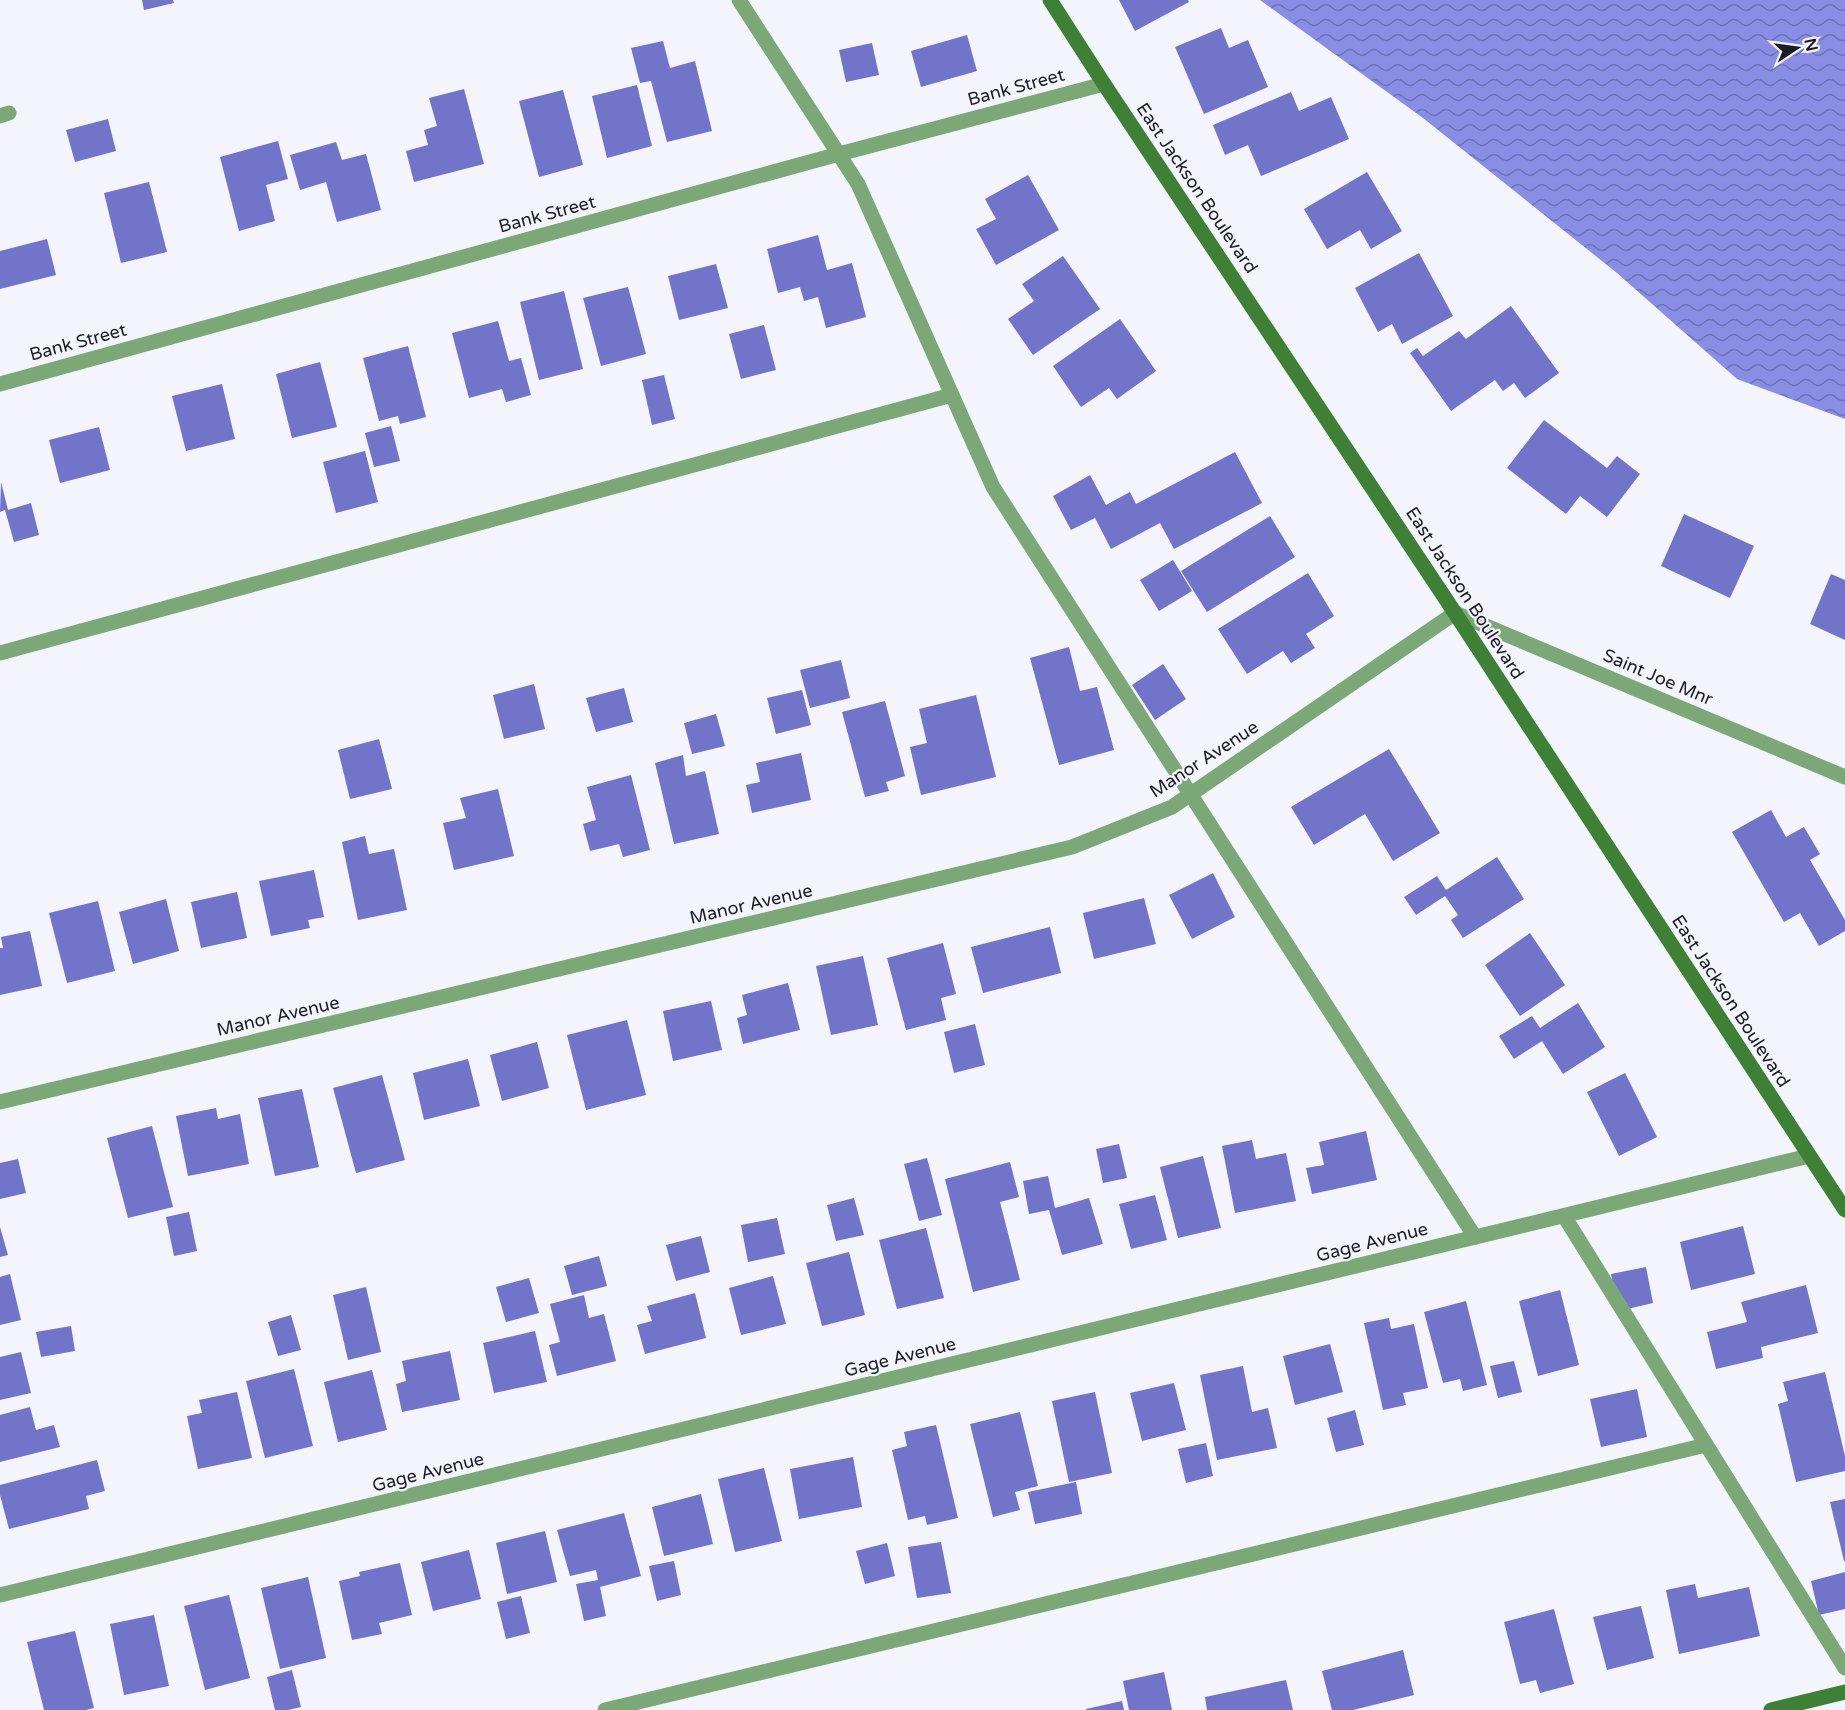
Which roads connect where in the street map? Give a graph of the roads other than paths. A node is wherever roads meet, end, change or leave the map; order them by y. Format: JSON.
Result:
{"nodes":[{"id":1,"x":739,"y":0,"type":"edge"},
{"id":2,"x":1050,"y":0,"type":"edge"},
{"id":3,"x":1104,"y":84,"type":"junction"},
{"id":4,"x":839,"y":154,"type":"junction"},
{"id":5,"x":0,"y":384,"type":"edge"},
{"id":6,"x":952,"y":395,"type":"junction"},
{"id":7,"x":1455,"y":613,"type":"junction"},
{"id":8,"x":0,"y":652,"type":"edge"},
{"id":9,"x":1845,"y":777,"type":"edge"},
{"id":10,"x":1191,"y":794,"type":"junction"},
{"id":11,"x":0,"y":1102,"type":"edge"},
{"id":12,"x":1809,"y":1156,"type":"junction"},
{"id":13,"x":1845,"y":1210,"type":"edge"},
{"id":14,"x":1563,"y":1216,"type":"junction"},
{"id":15,"x":1475,"y":1238,"type":"junction"},
{"id":16,"x":1707,"y":1445,"type":"junction"},
{"id":17,"x":0,"y":1595,"type":"edge"},
{"id":18,"x":1845,"y":1668,"type":"edge"},
{"id":19,"x":1845,"y":1692,"type":"edge"},
{"id":20,"x":605,"y":1710,"type":"edge"},
{"id":21,"x":1771,"y":1710,"type":"edge"}],
"edges":[{"from":1,"to":4,"type":"street"},
{"from":2,"to":3,"type":"main road","name":"East Jackson Boulevard"},
{"from":3,"to":4,"type":"street","name":"Bank Street"},
{"from":3,"to":7,"type":"main road","name":"East Jackson Boulevard"},
{"from":4,"to":5,"type":"street","name":"Bank Street"},
{"from":4,"to":6,"type":"street"},
{"from":6,"to":8,"type":"street"},
{"from":6,"to":10,"type":"street"},
{"from":7,"to":9,"type":"street","name":"Saint Joe Mnr"},
{"from":7,"to":10,"type":"street","name":"Manor Avenue"},
{"from":7,"to":12,"type":"main road","name":"East Jackson Boulevard"},
{"from":10,"to":11,"type":"street","name":"Manor Avenue"},
{"from":10,"to":15,"type":"street"},
{"from":12,"to":13,"type":"main road","name":"East Jackson Boulevard"},
{"from":12,"to":14,"type":"street","name":"Gage Avenue"},
{"from":14,"to":15,"type":"street","name":"Gage Avenue"},
{"from":14,"to":16,"type":"street"},
{"from":15,"to":17,"type":"street","name":"Gage Avenue"},
{"from":16,"to":18,"type":"street"},
{"from":16,"to":20,"type":"street"},
{"from":19,"to":21,"type":"main road"}]}
